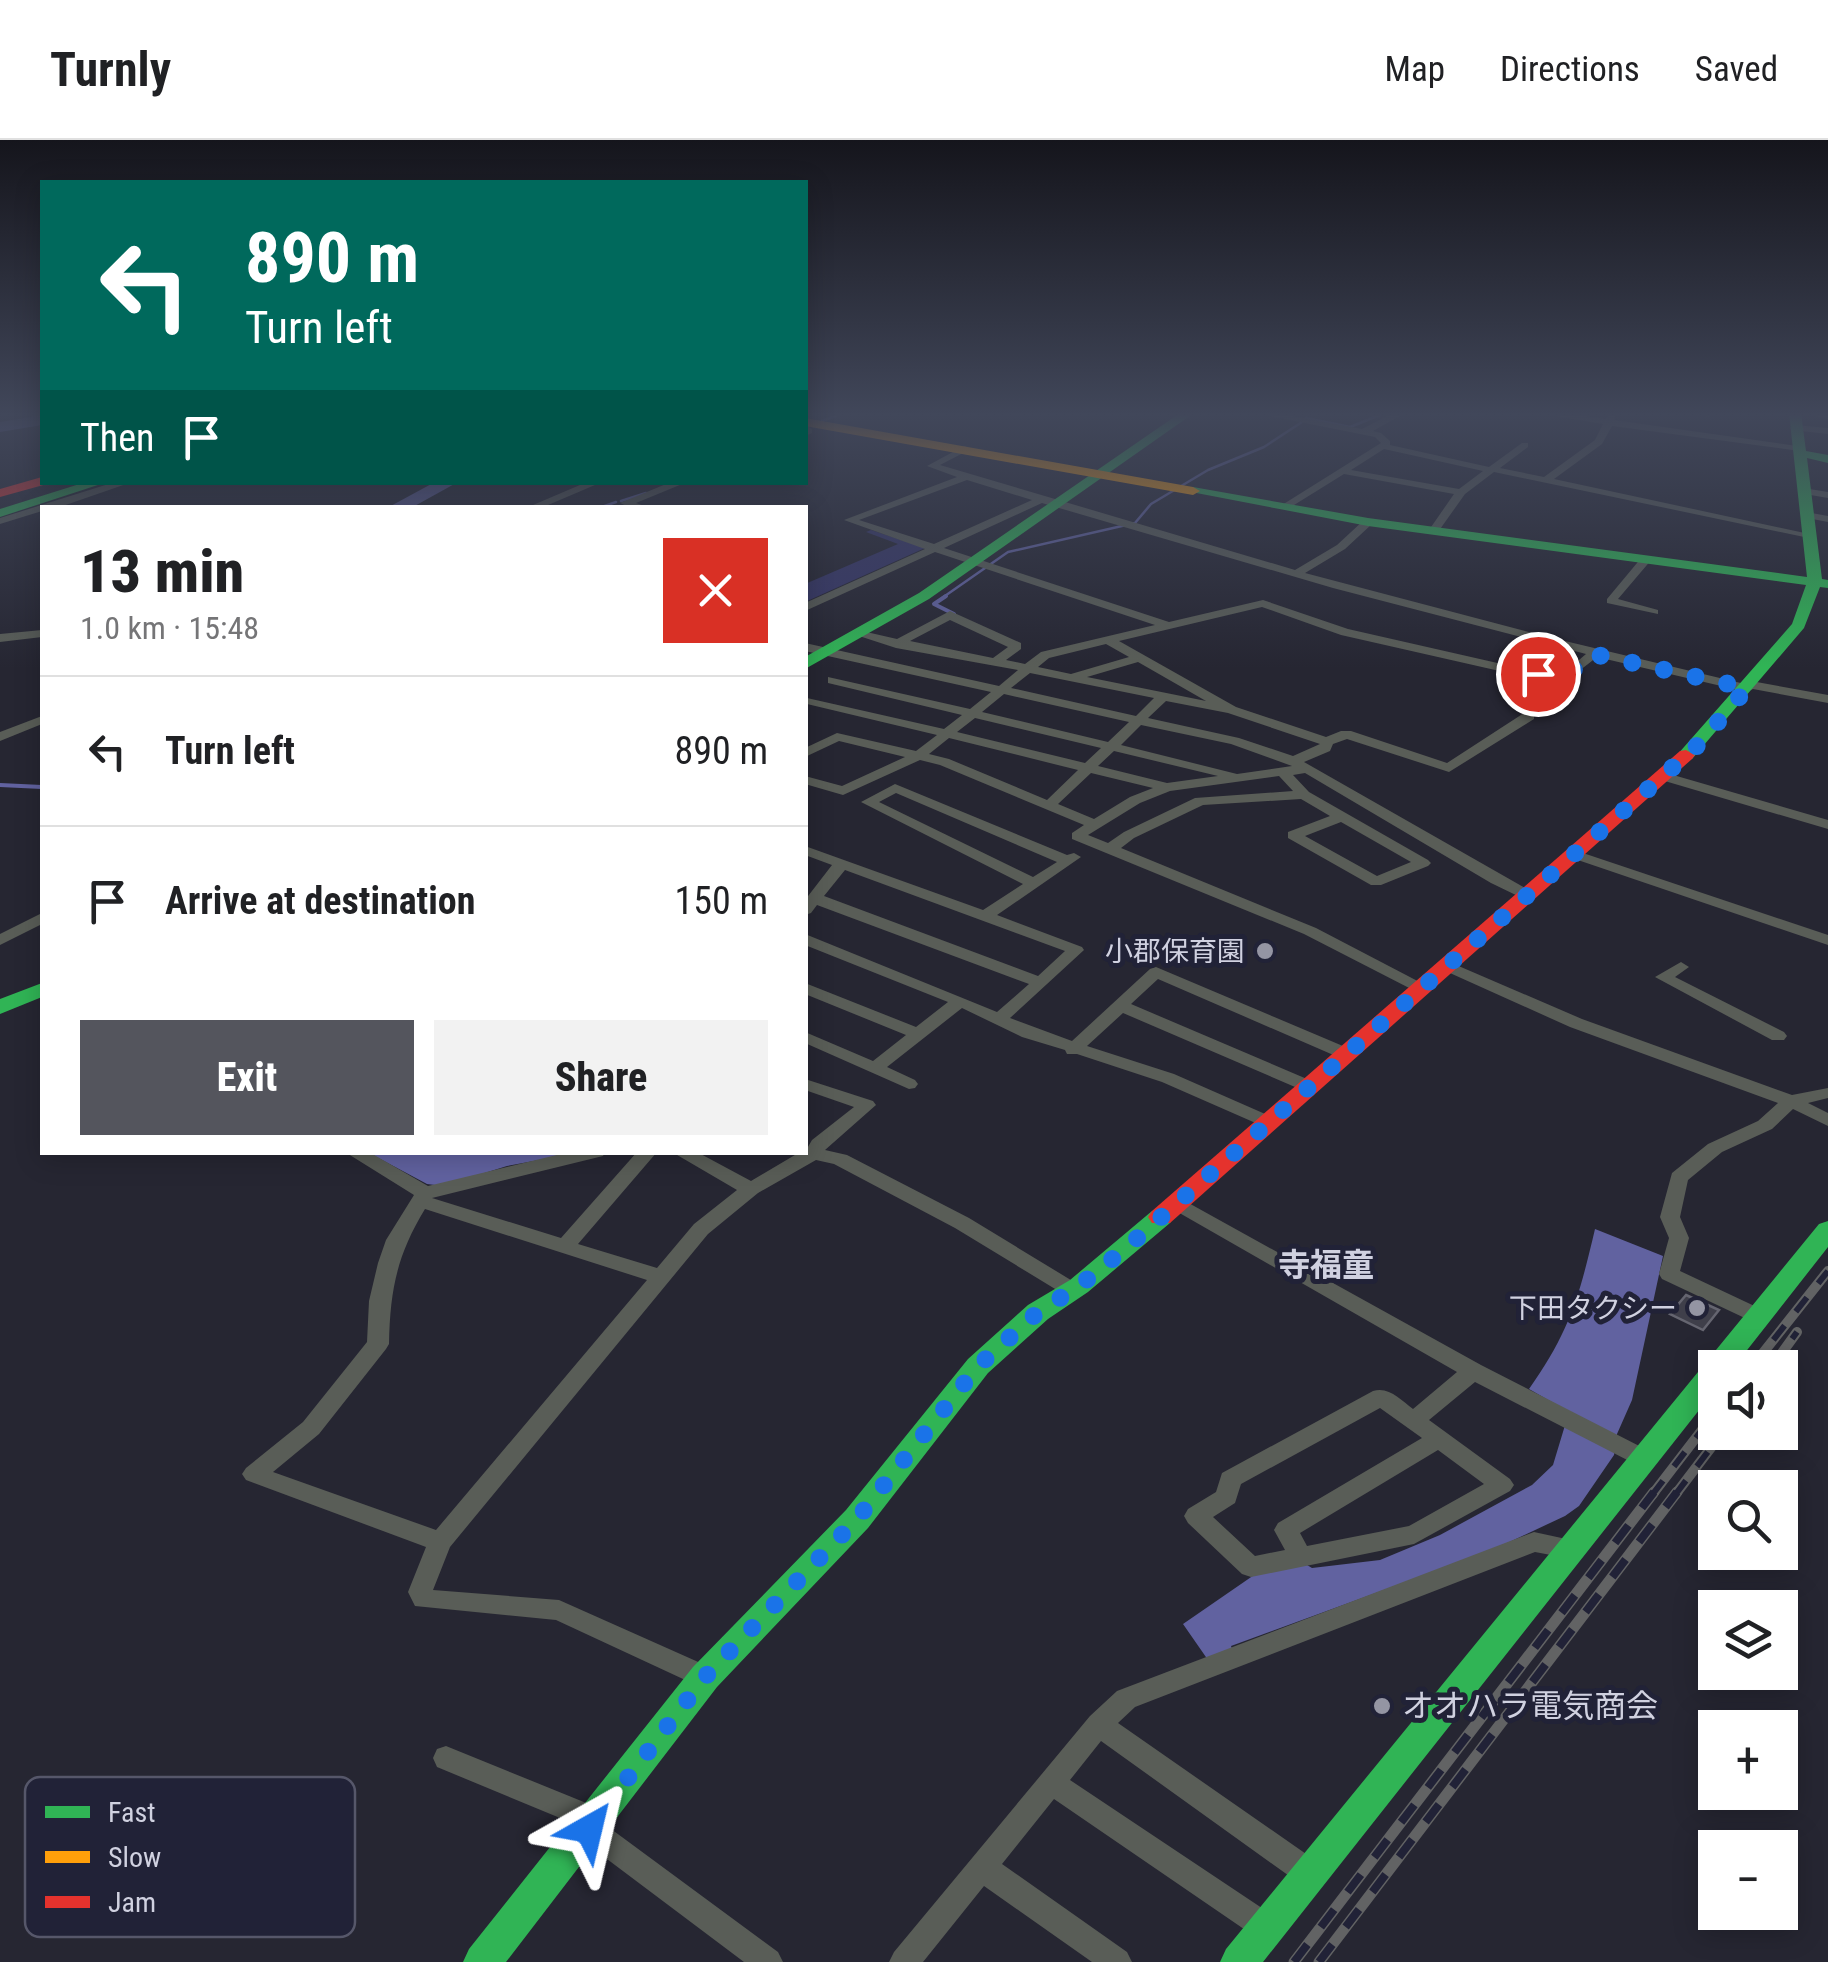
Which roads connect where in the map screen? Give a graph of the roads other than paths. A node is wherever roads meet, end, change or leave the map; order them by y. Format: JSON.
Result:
{"nodes":[{"id":1,"x":48,"y":498,"type":"edge"},
{"id":2,"x":910,"y":498,"type":"edge"},
{"id":3,"x":1040,"y":498,"type":"edge"},
{"id":4,"x":1056,"y":498,"type":"edge"},
{"id":5,"x":1239,"y":498,"type":"edge"},
{"id":6,"x":1300,"y":498,"type":"edge"},
{"id":7,"x":1456,"y":498,"type":"edge"},
{"id":8,"x":1663,"y":498,"type":"edge"},
{"id":9,"x":1806,"y":498,"type":"edge"},
{"id":10,"x":1051,"y":501,"type":"junction"},
{"id":11,"x":1286,"y":507,"type":"junction"},
{"id":12,"x":40,"y":509,"type":"edge"},
{"id":13,"x":0,"y":513,"type":"edge"},
{"id":14,"x":0,"y":521,"type":"edge"},
{"id":15,"x":1368,"y":522,"type":"junction"},
{"id":16,"x":1815,"y":523,"type":"edge"},
{"id":17,"x":1434,"y":530,"type":"junction"},
{"id":18,"x":936,"y":549,"type":"junction"},
{"id":19,"x":1646,"y":559,"type":"junction"},
{"id":20,"x":975,"y":562,"type":"junction"},
{"id":21,"x":1296,"y":574,"type":"junction"},
{"id":22,"x":1822,"y":583,"type":"edge"},
{"id":23,"x":808,"y":607,"type":"edge"},
{"id":24,"x":1654,"y":612,"type":"dead end"},
{"id":25,"x":1172,"y":626,"type":"junction"},
{"id":26,"x":1492,"y":629,"type":"junction"},
{"id":27,"x":40,"y":634,"type":"edge"},
{"id":28,"x":862,"y":635,"type":"junction"},
{"id":29,"x":1480,"y":637,"type":"dead end"},
{"id":30,"x":0,"y":638,"type":"edge"},
{"id":31,"x":1106,"y":640,"type":"junction"},
{"id":32,"x":901,"y":642,"type":"junction"},
{"id":33,"x":1468,"y":646,"type":"dead end"},
{"id":34,"x":808,"y":648,"type":"edge"},
{"id":35,"x":829,"y":652,"type":"junction"},
{"id":36,"x":1455,"y":654,"type":"junction"},
{"id":37,"x":1593,"y":654,"type":"junction"},
{"id":38,"x":1138,"y":658,"type":"junction"},
{"id":39,"x":867,"y":660,"type":"junction"},
{"id":40,"x":808,"y":662,"type":"edge"},
{"id":41,"x":996,"y":662,"type":"junction"},
{"id":42,"x":1027,"y":668,"type":"junction"},
{"id":43,"x":1071,"y":677,"type":"junction"},
{"id":44,"x":832,"y":680,"type":"junction"},
{"id":45,"x":1749,"y":686,"type":"junction"},
{"id":46,"x":1001,"y":690,"type":"junction"},
{"id":47,"x":1163,"y":696,"type":"junction"},
{"id":48,"x":1828,"y":699,"type":"edge"},
{"id":49,"x":808,"y":703,"type":"edge"},
{"id":50,"x":1231,"y":710,"type":"junction"},
{"id":51,"x":974,"y":712,"type":"junction"},
{"id":52,"x":871,"y":716,"type":"junction"},
{"id":53,"x":1529,"y":716,"type":"dead end"},
{"id":54,"x":1136,"y":720,"type":"junction"},
{"id":55,"x":40,"y":721,"type":"edge"},
{"id":56,"x":948,"y":734,"type":"junction"},
{"id":57,"x":837,"y":736,"type":"junction"},
{"id":58,"x":0,"y":737,"type":"edge"},
{"id":59,"x":1326,"y":742,"type":"junction"},
{"id":60,"x":1111,"y":744,"type":"junction"},
{"id":61,"x":808,"y":752,"type":"edge"},
{"id":62,"x":920,"y":756,"type":"junction"},
{"id":63,"x":1088,"y":766,"type":"junction"},
{"id":64,"x":1294,"y":768,"type":"junction"},
{"id":65,"x":1235,"y":776,"type":"junction"},
{"id":66,"x":1663,"y":776,"type":"junction"},
{"id":67,"x":808,"y":781,"type":"edge"},
{"id":68,"x":1167,"y":787,"type":"junction"},
{"id":69,"x":1304,"y":795,"type":"junction"},
{"id":70,"x":1048,"y":806,"type":"junction"},
{"id":71,"x":1341,"y":817,"type":"junction"},
{"id":72,"x":1093,"y":824,"type":"junction"},
{"id":73,"x":1828,"y":826,"type":"edge"},
{"id":74,"x":1102,"y":847,"type":"junction"},
{"id":75,"x":808,"y":851,"type":"edge"},
{"id":76,"x":1574,"y":854,"type":"junction"},
{"id":77,"x":1068,"y":861,"type":"junction"},
{"id":78,"x":842,"y":864,"type":"junction"},
{"id":79,"x":1033,"y":883,"type":"junction"},
{"id":80,"x":1527,"y":895,"type":"junction"},
{"id":81,"x":810,"y":904,"type":"edge"},
{"id":82,"x":985,"y":916,"type":"junction"},
{"id":83,"x":40,"y":919,"type":"edge"},
{"id":84,"x":0,"y":940,"type":"edge"},
{"id":85,"x":808,"y":940,"type":"edge"},
{"id":86,"x":1828,"y":940,"type":"edge"},
{"id":87,"x":1446,"y":966,"type":"junction"},
{"id":88,"x":1682,"y":967,"type":"dead end"},
{"id":89,"x":1040,"y":982,"type":"junction"},
{"id":90,"x":1421,"y":987,"type":"junction"},
{"id":91,"x":808,"y":989,"type":"edge"},
{"id":92,"x":40,"y":990,"type":"edge"},
{"id":93,"x":960,"y":1002,"type":"junction"},
{"id":94,"x":1119,"y":1005,"type":"junction"},
{"id":95,"x":0,"y":1006,"type":"edge"},
{"id":96,"x":998,"y":1020,"type":"junction"},
{"id":97,"x":919,"y":1034,"type":"junction"},
{"id":98,"x":1778,"y":1036,"type":"dead end"},
{"id":99,"x":808,"y":1038,"type":"edge"},
{"id":100,"x":1073,"y":1050,"type":"junction"},
{"id":101,"x":1344,"y":1054,"type":"junction"},
{"id":102,"x":875,"y":1068,"type":"junction"},
{"id":103,"x":909,"y":1084,"type":"dead end"},
{"id":104,"x":808,"y":1085,"type":"edge"},
{"id":105,"x":1308,"y":1086,"type":"junction"},
{"id":106,"x":1828,"y":1093,"type":"edge"},
{"id":107,"x":1791,"y":1100,"type":"junction"},
{"id":108,"x":1828,"y":1120,"type":"edge"},
{"id":109,"x":1268,"y":1122,"type":"junction"},
{"id":110,"x":814,"y":1153,"type":"junction"},
{"id":111,"x":359,"y":1155,"type":"edge"},
{"id":112,"x":585,"y":1155,"type":"edge"},
{"id":113,"x":645,"y":1155,"type":"edge"},
{"id":114,"x":687,"y":1155,"type":"edge"},
{"id":115,"x":751,"y":1188,"type":"junction"},
{"id":116,"x":424,"y":1198,"type":"junction"},
{"id":117,"x":1176,"y":1202,"type":"junction"},
{"id":118,"x":1828,"y":1230,"type":"edge"},
{"id":119,"x":565,"y":1246,"type":"junction"},
{"id":120,"x":662,"y":1276,"type":"junction"},
{"id":121,"x":1072,"y":1290,"type":"junction"},
{"id":122,"x":1756,"y":1315,"type":"junction"},
{"id":123,"x":1473,"y":1372,"type":"junction"},
{"id":124,"x":1414,"y":1420,"type":"junction"},
{"id":125,"x":1439,"y":1439,"type":"junction"},
{"id":126,"x":1643,"y":1458,"type":"junction"},
{"id":127,"x":440,"y":1542,"type":"junction"},
{"id":128,"x":1572,"y":1549,"type":"junction"},
{"id":129,"x":1301,"y":1557,"type":"junction"},
{"id":130,"x":705,"y":1677,"type":"junction"},
{"id":131,"x":1098,"y":1724,"type":"junction"},
{"id":132,"x":446,"y":1758,"type":"dead end"},
{"id":133,"x":1051,"y":1782,"type":"junction"},
{"id":134,"x":592,"y":1824,"type":"junction"},
{"id":135,"x":983,"y":1868,"type":"junction"},
{"id":136,"x":1309,"y":1874,"type":"junction"},
{"id":137,"x":1267,"y":1928,"type":"junction"},
{"id":138,"x":482,"y":1962,"type":"edge"},
{"id":139,"x":768,"y":1962,"type":"edge"},
{"id":140,"x":904,"y":1962,"type":"edge"},
{"id":141,"x":1117,"y":1962,"type":"edge"},
{"id":142,"x":1239,"y":1962,"type":"edge"}],
"edges":[{"from":1,"to":13,"type":"main road"},
{"from":2,"to":18,"type":"street"},
{"from":3,"to":10,"type":"street"},
{"from":4,"to":10,"type":"main road"},
{"from":5,"to":11,"type":"main road"},
{"from":6,"to":11,"type":"street"},
{"from":7,"to":17,"type":"street"},
{"from":8,"to":16,"type":"street"},
{"from":9,"to":16,"type":"main road"},
{"from":10,"to":18,"type":"street"},
{"from":10,"to":20,"type":"main road"},
{"from":10,"to":21,"type":"street"},
{"from":11,"to":15,"type":"main road"},
{"from":12,"to":14,"type":"street"},
{"from":15,"to":17,"type":"main road"},
{"from":15,"to":21,"type":"street"},
{"from":16,"to":22,"type":"main road"},
{"from":17,"to":19,"type":"main road"},
{"from":18,"to":20,"type":"street"},
{"from":18,"to":23,"type":"street"},
{"from":19,"to":22,"type":"main road"},
{"from":19,"to":24,"type":"street"},
{"from":20,"to":25,"type":"street"},
{"from":20,"to":28,"type":"main road"},
{"from":21,"to":26,"type":"street"},
{"from":22,"to":45,"type":"main road"},
{"from":25,"to":31,"type":"street"},
{"from":25,"to":36,"type":"street"},
{"from":26,"to":29,"type":"street"},
{"from":26,"to":37,"type":"street"},
{"from":27,"to":30,"type":"street"},
{"from":28,"to":32,"type":"street"},
{"from":28,"to":35,"type":"main road"},
{"from":31,"to":38,"type":"street"},
{"from":31,"to":42,"type":"street"},
{"from":32,"to":39,"type":"street"},
{"from":32,"to":41,"type":"street"},
{"from":32,"to":41,"type":"street"},
{"from":33,"to":36,"type":"street"},
{"from":34,"to":35,"type":"street"},
{"from":35,"to":39,"type":"street"},
{"from":35,"to":40,"type":"main road"},
{"from":36,"to":37,"type":"street"},
{"from":37,"to":45,"type":"street"},
{"from":38,"to":43,"type":"street"},
{"from":38,"to":50,"type":"street"},
{"from":39,"to":44,"type":"street"},
{"from":39,"to":46,"type":"street"},
{"from":41,"to":42,"type":"street"},
{"from":42,"to":43,"type":"street"},
{"from":42,"to":46,"type":"street"},
{"from":43,"to":47,"type":"street"},
{"from":44,"to":49,"type":"street"},
{"from":44,"to":51,"type":"street"},
{"from":45,"to":48,"type":"street"},
{"from":45,"to":66,"type":"main road"},
{"from":46,"to":51,"type":"street"},
{"from":46,"to":54,"type":"street"},
{"from":47,"to":50,"type":"street"},
{"from":47,"to":54,"type":"street"},
{"from":49,"to":52,"type":"street"},
{"from":50,"to":59,"type":"street"},
{"from":51,"to":56,"type":"street"},
{"from":51,"to":60,"type":"street"},
{"from":52,"to":56,"type":"street"},
{"from":52,"to":57,"type":"street"},
{"from":53,"to":59,"type":"street"},
{"from":54,"to":60,"type":"street"},
{"from":54,"to":64,"type":"street"},
{"from":55,"to":58,"type":"street"},
{"from":56,"to":62,"type":"street"},
{"from":56,"to":63,"type":"street"},
{"from":57,"to":61,"type":"street"},
{"from":57,"to":62,"type":"street"},
{"from":59,"to":64,"type":"street"},
{"from":60,"to":63,"type":"street"},
{"from":60,"to":65,"type":"street"},
{"from":62,"to":67,"type":"street"},
{"from":62,"to":70,"type":"street"},
{"from":63,"to":68,"type":"street"},
{"from":63,"to":70,"type":"street"},
{"from":64,"to":65,"type":"street"},
{"from":64,"to":69,"type":"street"},
{"from":64,"to":80,"type":"street"},
{"from":65,"to":68,"type":"street"},
{"from":66,"to":73,"type":"street"},
{"from":66,"to":76,"type":"main road"},
{"from":68,"to":72,"type":"street"},
{"from":69,"to":71,"type":"street"},
{"from":69,"to":74,"type":"street"},
{"from":70,"to":72,"type":"street"},
{"from":71,"to":71,"type":"street"},
{"from":72,"to":74,"type":"street"},
{"from":74,"to":77,"type":"street"},
{"from":74,"to":90,"type":"street"},
{"from":75,"to":78,"type":"street"},
{"from":76,"to":80,"type":"main road"},
{"from":76,"to":86,"type":"street"},
{"from":77,"to":79,"type":"street"},
{"from":77,"to":79,"type":"street"},
{"from":78,"to":81,"type":"street"},
{"from":78,"to":82,"type":"street"},
{"from":79,"to":82,"type":"street"},
{"from":80,"to":87,"type":"main road"},
{"from":81,"to":89,"type":"street"},
{"from":82,"to":89,"type":"street"},
{"from":83,"to":84,"type":"street"},
{"from":85,"to":93,"type":"street"},
{"from":87,"to":90,"type":"main road"},
{"from":87,"to":107,"type":"street"},
{"from":88,"to":98,"type":"street"},
{"from":89,"to":96,"type":"street"},
{"from":90,"to":101,"type":"main road"},
{"from":91,"to":97,"type":"street"},
{"from":92,"to":95,"type":"main road"},
{"from":93,"to":96,"type":"street"},
{"from":93,"to":97,"type":"street"},
{"from":94,"to":100,"type":"street"},
{"from":94,"to":101,"type":"street"},
{"from":94,"to":105,"type":"street"},
{"from":96,"to":100,"type":"street"},
{"from":97,"to":102,"type":"street"},
{"from":99,"to":102,"type":"street"},
{"from":100,"to":109,"type":"street"},
{"from":101,"to":105,"type":"main road"},
{"from":102,"to":103,"type":"street"},
{"from":104,"to":110,"type":"street"},
{"from":105,"to":109,"type":"main road"},
{"from":106,"to":107,"type":"street"},
{"from":107,"to":108,"type":"street"},
{"from":107,"to":122,"type":"street"},
{"from":109,"to":117,"type":"main road"},
{"from":110,"to":115,"type":"street"},
{"from":110,"to":121,"type":"street"},
{"from":111,"to":116,"type":"street"},
{"from":112,"to":116,"type":"street"},
{"from":113,"to":119,"type":"street"},
{"from":114,"to":115,"type":"street"},
{"from":115,"to":120,"type":"street"},
{"from":116,"to":119,"type":"street"},
{"from":116,"to":127,"type":"street"},
{"from":117,"to":121,"type":"main road"},
{"from":117,"to":123,"type":"street"},
{"from":118,"to":122,"type":"main road"},
{"from":119,"to":120,"type":"street"},
{"from":120,"to":127,"type":"street"},
{"from":121,"to":130,"type":"main road"},
{"from":122,"to":126,"type":"main road"},
{"from":123,"to":124,"type":"street"},
{"from":123,"to":126,"type":"street"},
{"from":124,"to":125,"type":"street"},
{"from":124,"to":129,"type":"street"},
{"from":125,"to":129,"type":"street"},
{"from":125,"to":129,"type":"street"},
{"from":126,"to":128,"type":"main road"},
{"from":127,"to":130,"type":"street"},
{"from":128,"to":131,"type":"street"},
{"from":128,"to":136,"type":"main road"},
{"from":130,"to":134,"type":"main road"},
{"from":131,"to":133,"type":"street"},
{"from":131,"to":136,"type":"street"},
{"from":132,"to":134,"type":"street"},
{"from":133,"to":135,"type":"street"},
{"from":133,"to":137,"type":"street"},
{"from":134,"to":138,"type":"main road"},
{"from":134,"to":139,"type":"street"},
{"from":135,"to":140,"type":"street"},
{"from":135,"to":141,"type":"street"},
{"from":136,"to":137,"type":"main road"},
{"from":137,"to":142,"type":"main road"}]}
